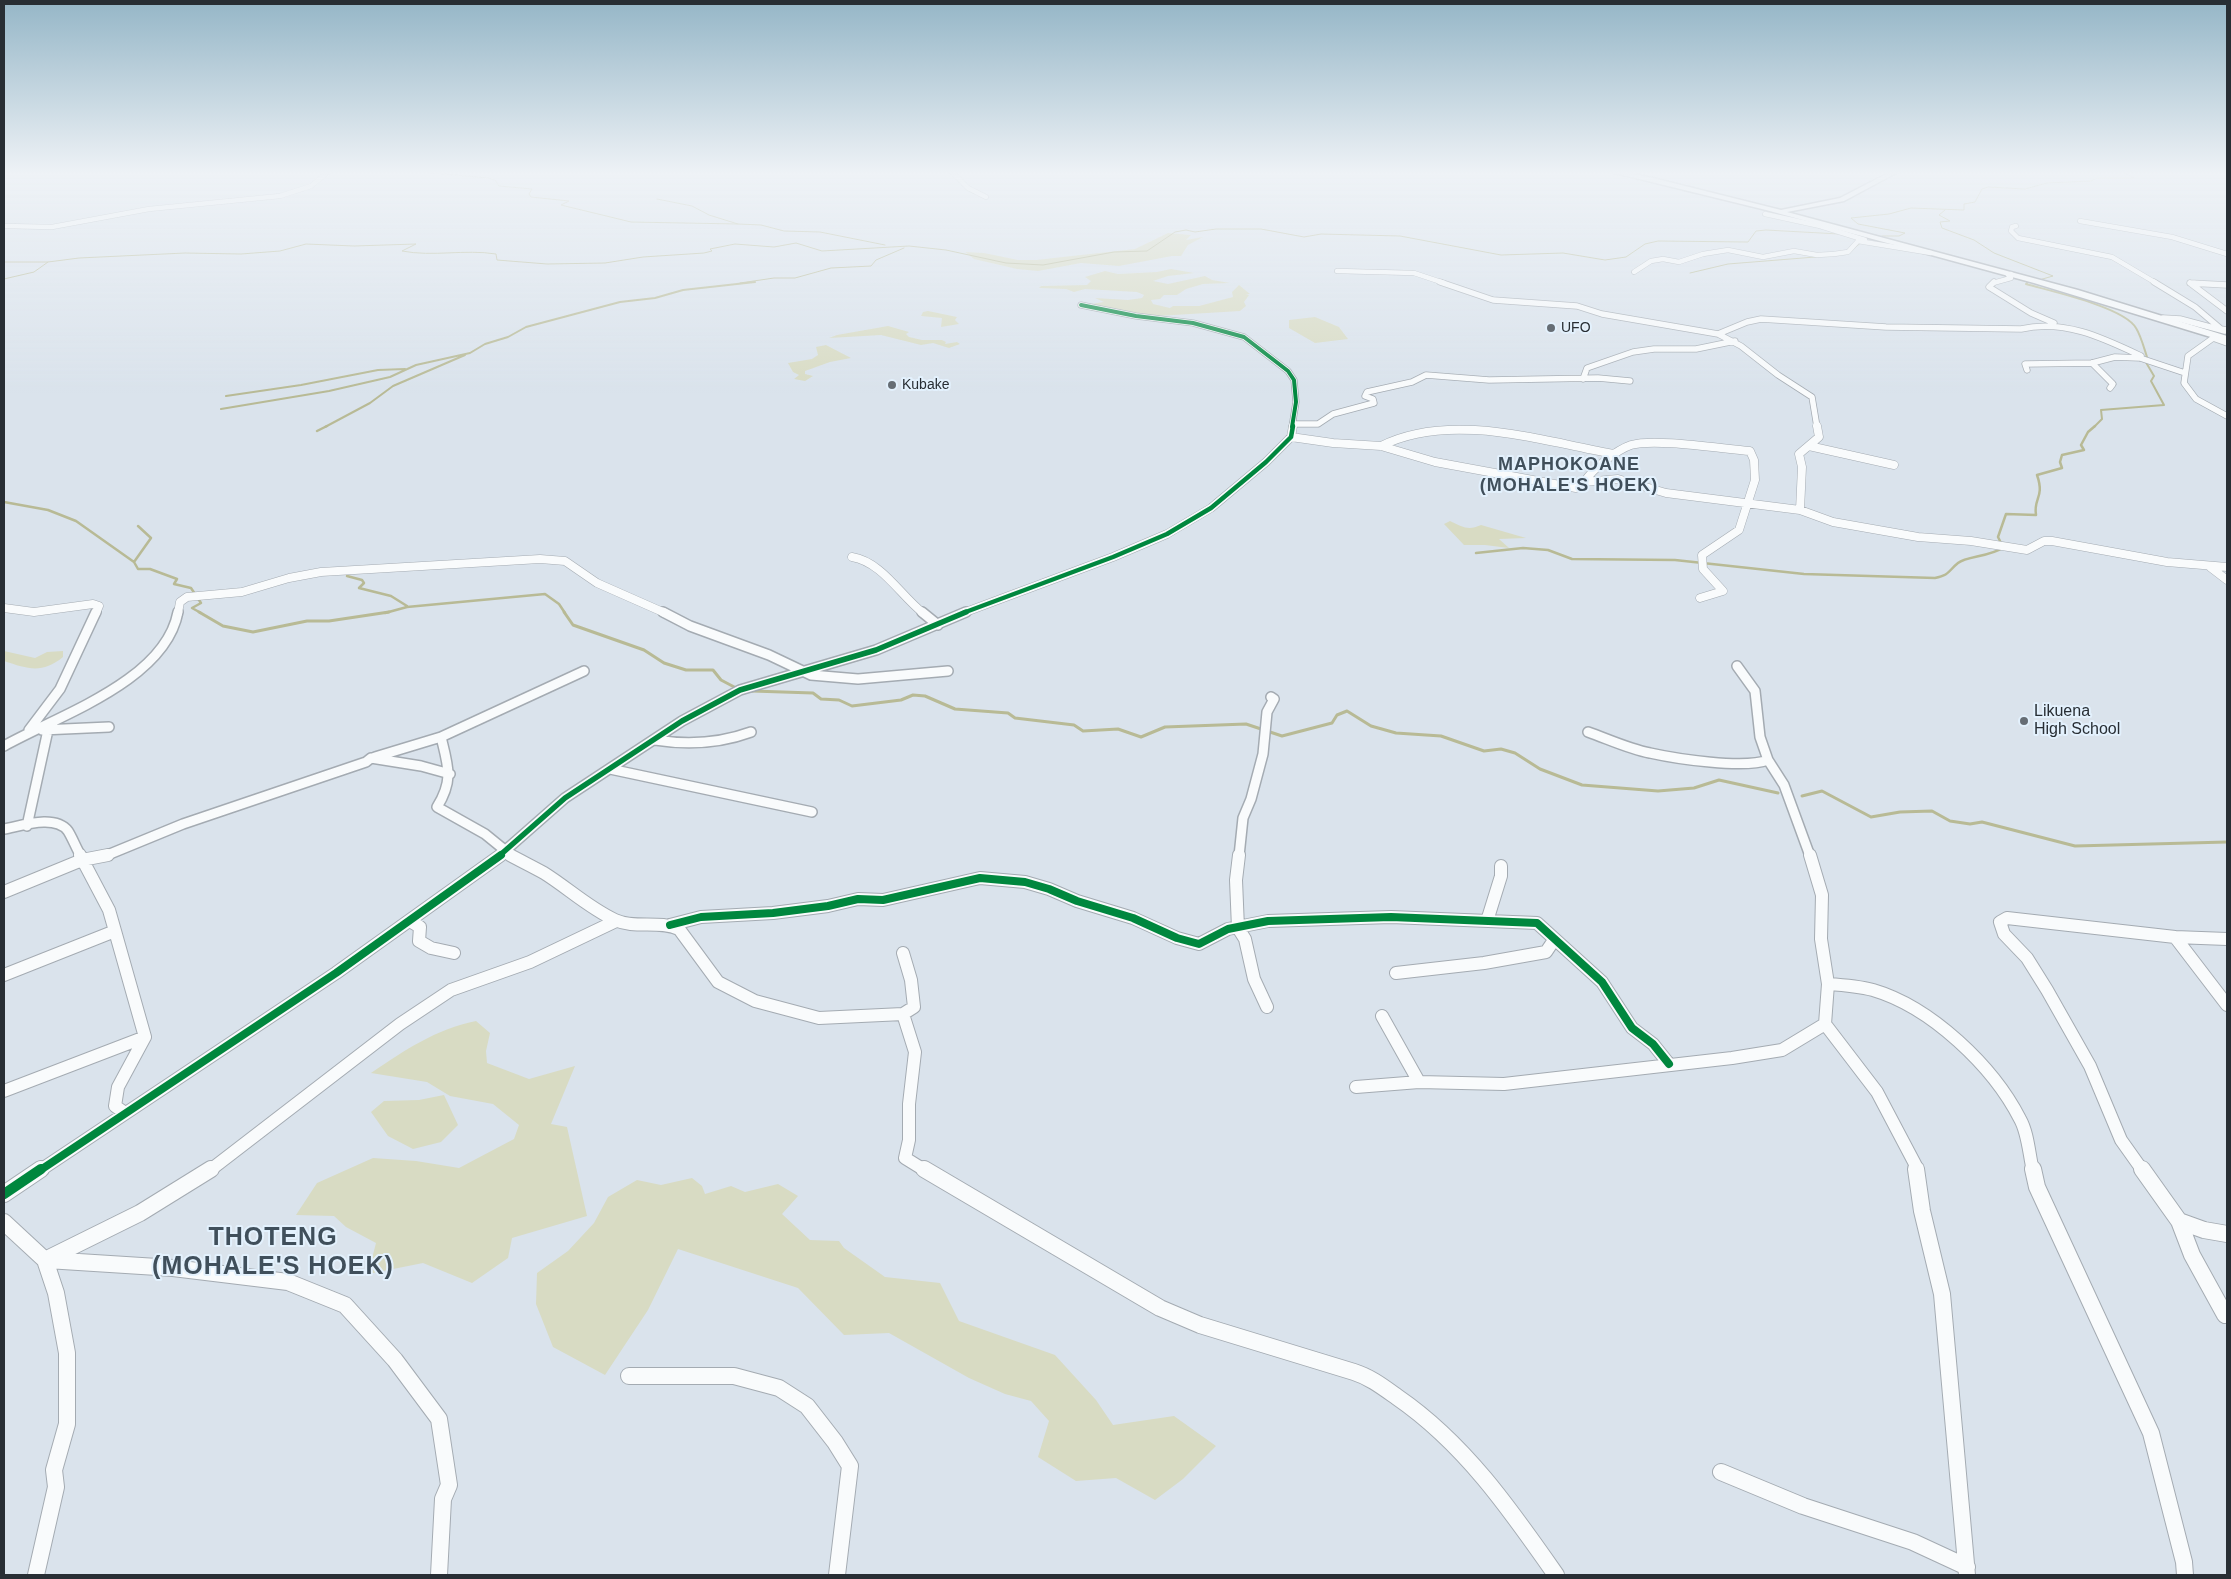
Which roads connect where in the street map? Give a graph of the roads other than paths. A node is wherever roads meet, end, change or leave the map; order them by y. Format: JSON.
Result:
{"nodes":[{"id":1,"x":1854,"y":246,"type":"edge"},
{"id":2,"x":1890,"y":246,"type":"edge"},
{"id":3,"x":1905,"y":246,"type":"edge"},
{"id":4,"x":2056,"y":246,"type":"edge"},
{"id":5,"x":2200,"y":246,"type":"edge"},
{"id":6,"x":1932,"y":253,"type":"junction"},
{"id":7,"x":2227,"y":254,"type":"edge"},
{"id":8,"x":1337,"y":271,"type":"dead end"},
{"id":9,"x":1634,"y":272,"type":"dead end"},
{"id":10,"x":2011,"y":274,"type":"junction"},
{"id":11,"x":2227,"y":285,"type":"edge"},
{"id":12,"x":1082,"y":305,"type":"dead end"},
{"id":13,"x":2227,"y":311,"type":"edge"},
{"id":14,"x":2163,"y":318,"type":"junction"},
{"id":15,"x":2061,"y":327,"type":"junction"},
{"id":16,"x":2227,"y":333,"type":"edge"},
{"id":17,"x":1718,"y":334,"type":"junction"},
{"id":18,"x":2215,"y":337,"type":"junction"},
{"id":19,"x":1736,"y":341,"type":"junction"},
{"id":20,"x":2227,"y":343,"type":"edge"},
{"id":21,"x":2140,"y":358,"type":"junction"},
{"id":22,"x":2092,"y":363,"type":"junction"},
{"id":23,"x":2027,"y":370,"type":"dead end"},
{"id":24,"x":2185,"y":373,"type":"junction"},
{"id":25,"x":1583,"y":379,"type":"junction"},
{"id":26,"x":1630,"y":381,"type":"dead end"},
{"id":27,"x":2110,"y":388,"type":"dead end"},
{"id":28,"x":2227,"y":416,"type":"edge"},
{"id":29,"x":1293,"y":424,"type":"junction"},
{"id":30,"x":1291,"y":437,"type":"junction"},
{"id":31,"x":1380,"y":446,"type":"junction"},
{"id":32,"x":1809,"y":446,"type":"junction"},
{"id":33,"x":1614,"y":454,"type":"junction"},
{"id":34,"x":1894,"y":465,"type":"dead end"},
{"id":35,"x":1584,"y":482,"type":"junction"},
{"id":36,"x":1749,"y":504,"type":"junction"},
{"id":37,"x":1800,"y":510,"type":"junction"},
{"id":38,"x":852,"y":557,"type":"dead end"},
{"id":39,"x":2208,"y":566,"type":"junction"},
{"id":40,"x":2227,"y":567,"type":"edge"},
{"id":41,"x":2227,"y":580,"type":"edge"},
{"id":42,"x":1700,"y":598,"type":"dead end"},
{"id":43,"x":4,"y":608,"type":"edge"},
{"id":44,"x":938,"y":625,"type":"junction"},
{"id":45,"x":1737,"y":666,"type":"dead end"},
{"id":46,"x":584,"y":671,"type":"dead end"},
{"id":47,"x":948,"y":671,"type":"dead end"},
{"id":48,"x":802,"y":672,"type":"junction"},
{"id":49,"x":1271,"y":697,"type":"dead end"},
{"id":50,"x":109,"y":727,"type":"dead end"},
{"id":51,"x":48,"y":730,"type":"junction"},
{"id":52,"x":28,"y":731,"type":"junction"},
{"id":53,"x":751,"y":732,"type":"dead end"},
{"id":54,"x":1588,"y":732,"type":"dead end"},
{"id":55,"x":441,"y":737,"type":"junction"},
{"id":56,"x":655,"y":740,"type":"junction"},
{"id":57,"x":4,"y":746,"type":"edge"},
{"id":58,"x":371,"y":758,"type":"junction"},
{"id":59,"x":1768,"y":760,"type":"junction"},
{"id":60,"x":610,"y":768,"type":"junction"},
{"id":61,"x":450,"y":774,"type":"junction"},
{"id":62,"x":812,"y":812,"type":"dead end"},
{"id":63,"x":27,"y":826,"type":"junction"},
{"id":64,"x":4,"y":829,"type":"edge"},
{"id":65,"x":504,"y":851,"type":"junction"},
{"id":66,"x":82,"y":860,"type":"junction"},
{"id":67,"x":1501,"y":866,"type":"dead end"},
{"id":68,"x":4,"y":892,"type":"edge"},
{"id":69,"x":410,"y":921,"type":"junction"},
{"id":70,"x":616,"y":921,"type":"junction"},
{"id":71,"x":1487,"y":921,"type":"junction"},
{"id":72,"x":670,"y":925,"type":"junction"},
{"id":73,"x":1238,"y":928,"type":"junction"},
{"id":74,"x":115,"y":931,"type":"junction"},
{"id":75,"x":2175,"y":937,"type":"junction"},
{"id":76,"x":1554,"y":940,"type":"junction"},
{"id":77,"x":2227,"y":940,"type":"edge"},
{"id":78,"x":903,"y":953,"type":"dead end"},
{"id":79,"x":454,"y":954,"type":"dead end"},
{"id":80,"x":1396,"y":974,"type":"dead end"},
{"id":81,"x":4,"y":975,"type":"edge"},
{"id":82,"x":1828,"y":984,"type":"junction"},
{"id":83,"x":2227,"y":1005,"type":"edge"},
{"id":84,"x":1267,"y":1007,"type":"dead end"},
{"id":85,"x":903,"y":1014,"type":"junction"},
{"id":86,"x":1382,"y":1016,"type":"dead end"},
{"id":87,"x":1825,"y":1024,"type":"junction"},
{"id":88,"x":145,"y":1037,"type":"junction"},
{"id":89,"x":1669,"y":1064,"type":"junction"},
{"id":90,"x":1419,"y":1082,"type":"junction"},
{"id":91,"x":1356,"y":1087,"type":"dead end"},
{"id":92,"x":4,"y":1091,"type":"edge"},
{"id":93,"x":125,"y":1113,"type":"junction"},
{"id":94,"x":4,"y":1194,"type":"edge"},
{"id":95,"x":2179,"y":1221,"type":"junction"},
{"id":96,"x":4,"y":1222,"type":"edge"},
{"id":97,"x":2227,"y":1234,"type":"edge"},
{"id":98,"x":45,"y":1260,"type":"junction"},
{"id":99,"x":2226,"y":1315,"type":"dead end"},
{"id":100,"x":629,"y":1376,"type":"dead end"},
{"id":101,"x":1721,"y":1472,"type":"dead end"},
{"id":102,"x":1967,"y":1571,"type":"edge"},
{"id":103,"x":36,"y":1575,"type":"edge"},
{"id":104,"x":439,"y":1575,"type":"edge"},
{"id":105,"x":837,"y":1575,"type":"edge"},
{"id":106,"x":1556,"y":1575,"type":"edge"},
{"id":107,"x":2185,"y":1575,"type":"edge"}],
"edges":[{"from":1,"to":9,"type":"street"},
{"from":2,"to":6,"type":"street"},
{"from":3,"to":6,"type":"main road"},
{"from":4,"to":16,"type":"street"},
{"from":5,"to":7,"type":"street"},
{"from":6,"to":10,"type":"main road"},
{"from":8,"to":17,"type":"street"},
{"from":10,"to":14,"type":"main road"},
{"from":10,"to":15,"type":"street"},
{"from":11,"to":13,"type":"street"},
{"from":12,"to":29,"type":"street"},
{"from":14,"to":16,"type":"street"},
{"from":14,"to":18,"type":"main road"},
{"from":15,"to":17,"type":"street"},
{"from":15,"to":21,"type":"street"},
{"from":16,"to":18,"type":"main road"},
{"from":17,"to":19,"type":"street"},
{"from":18,"to":20,"type":"street"},
{"from":18,"to":24,"type":"street"},
{"from":19,"to":25,"type":"street"},
{"from":19,"to":32,"type":"street"},
{"from":21,"to":22,"type":"street"},
{"from":21,"to":24,"type":"street"},
{"from":22,"to":23,"type":"street"},
{"from":22,"to":27,"type":"street"},
{"from":24,"to":28,"type":"street"},
{"from":25,"to":26,"type":"street"},
{"from":25,"to":29,"type":"street"},
{"from":29,"to":30,"type":"street"},
{"from":30,"to":31,"type":"street"},
{"from":30,"to":44,"type":"street"},
{"from":31,"to":33,"type":"street"},
{"from":31,"to":35,"type":"street"},
{"from":32,"to":34,"type":"street"},
{"from":32,"to":37,"type":"street"},
{"from":33,"to":35,"type":"street"},
{"from":33,"to":36,"type":"street"},
{"from":35,"to":36,"type":"street"},
{"from":36,"to":37,"type":"street"},
{"from":36,"to":42,"type":"street"},
{"from":37,"to":39,"type":"street"},
{"from":38,"to":44,"type":"street"},
{"from":39,"to":40,"type":"street"},
{"from":39,"to":41,"type":"street"},
{"from":43,"to":52,"type":"street"},
{"from":44,"to":48,"type":"street"},
{"from":45,"to":59,"type":"street"},
{"from":46,"to":55,"type":"street"},
{"from":47,"to":48,"type":"street"},
{"from":48,"to":52,"type":"street"},
{"from":48,"to":56,"type":"street"},
{"from":49,"to":73,"type":"street"},
{"from":50,"to":51,"type":"street"},
{"from":51,"to":52,"type":"street"},
{"from":51,"to":63,"type":"street"},
{"from":52,"to":57,"type":"street"},
{"from":53,"to":56,"type":"street"},
{"from":54,"to":59,"type":"street"},
{"from":55,"to":58,"type":"street"},
{"from":55,"to":61,"type":"street"},
{"from":56,"to":60,"type":"street"},
{"from":58,"to":61,"type":"street"},
{"from":58,"to":66,"type":"street"},
{"from":59,"to":82,"type":"street"},
{"from":60,"to":62,"type":"street"},
{"from":60,"to":65,"type":"street"},
{"from":61,"to":65,"type":"street"},
{"from":63,"to":64,"type":"street"},
{"from":63,"to":66,"type":"street"},
{"from":65,"to":69,"type":"street"},
{"from":65,"to":70,"type":"street"},
{"from":66,"to":68,"type":"street"},
{"from":66,"to":74,"type":"street"},
{"from":67,"to":71,"type":"street"},
{"from":69,"to":79,"type":"street"},
{"from":69,"to":93,"type":"street"},
{"from":70,"to":72,"type":"street"},
{"from":70,"to":98,"type":"street"},
{"from":71,"to":73,"type":"street"},
{"from":71,"to":76,"type":"street"},
{"from":72,"to":73,"type":"street"},
{"from":72,"to":85,"type":"street"},
{"from":73,"to":84,"type":"street"},
{"from":74,"to":81,"type":"street"},
{"from":74,"to":88,"type":"street"},
{"from":75,"to":77,"type":"street"},
{"from":75,"to":83,"type":"street"},
{"from":75,"to":95,"type":"street"},
{"from":76,"to":80,"type":"street"},
{"from":76,"to":89,"type":"street"},
{"from":78,"to":85,"type":"street"},
{"from":82,"to":87,"type":"street"},
{"from":82,"to":107,"type":"street"},
{"from":85,"to":106,"type":"street"},
{"from":86,"to":90,"type":"street"},
{"from":87,"to":89,"type":"street"},
{"from":87,"to":102,"type":"street"},
{"from":88,"to":92,"type":"street"},
{"from":88,"to":93,"type":"street"},
{"from":89,"to":90,"type":"street"},
{"from":90,"to":91,"type":"street"},
{"from":93,"to":94,"type":"street"},
{"from":95,"to":97,"type":"street"},
{"from":95,"to":99,"type":"street"},
{"from":96,"to":98,"type":"street"},
{"from":98,"to":103,"type":"street"},
{"from":98,"to":104,"type":"street"},
{"from":100,"to":105,"type":"street"},
{"from":101,"to":102,"type":"street"}]}
